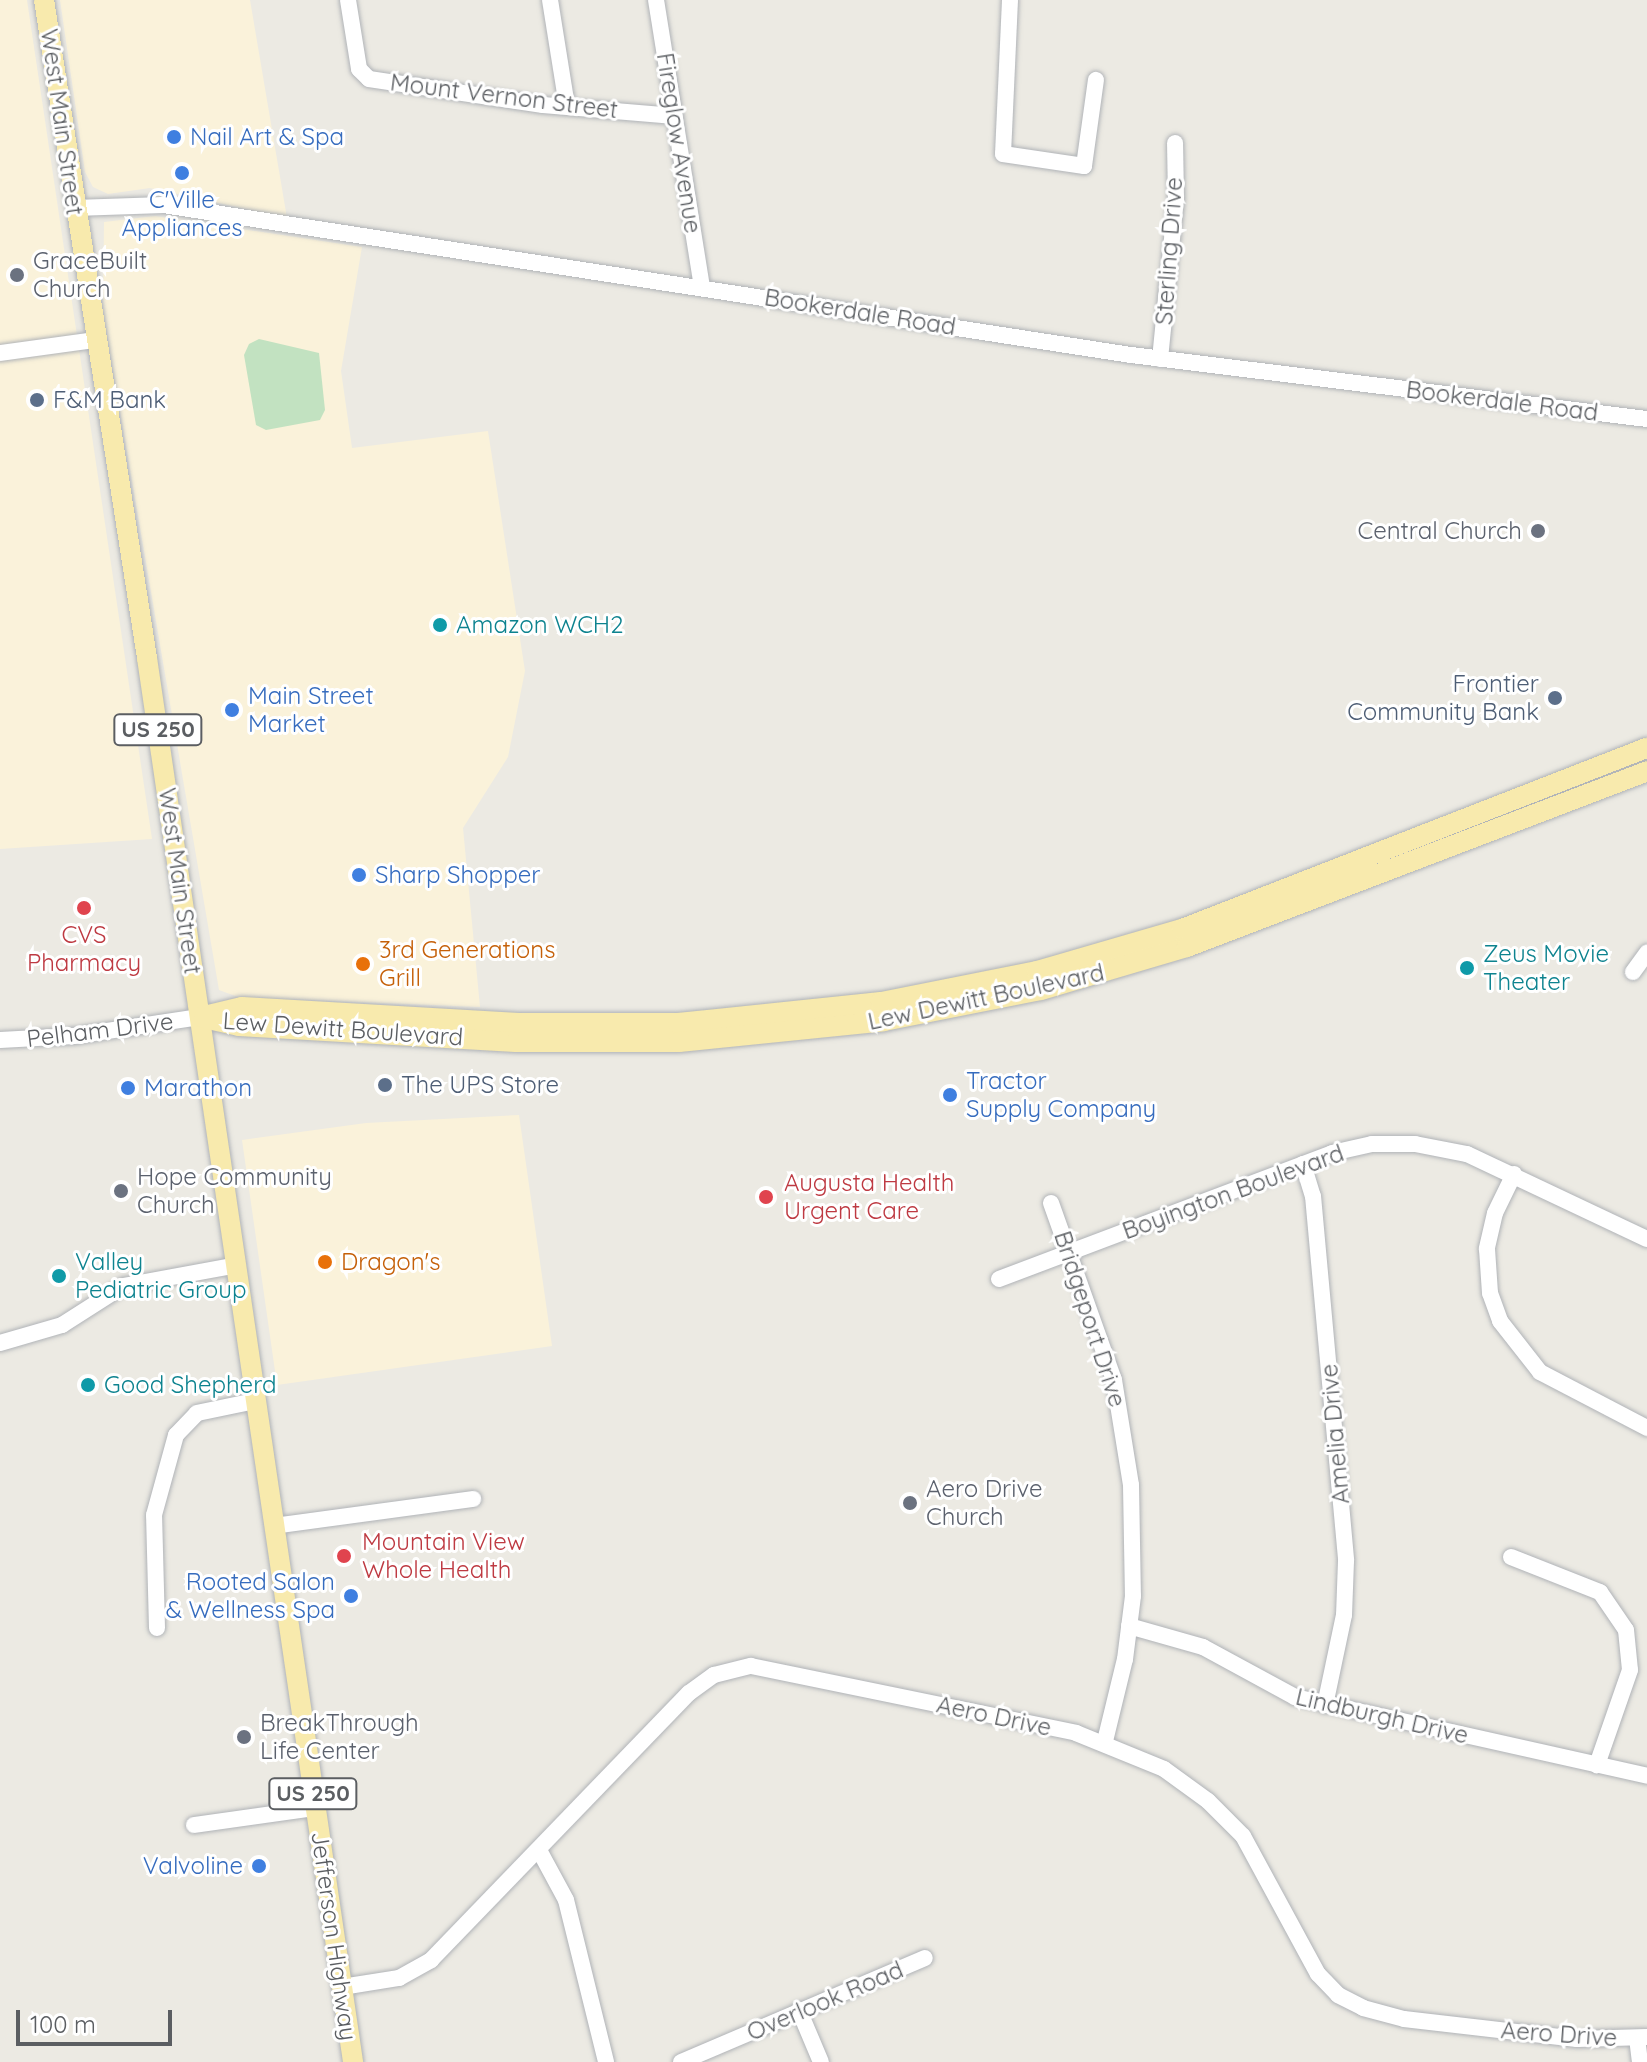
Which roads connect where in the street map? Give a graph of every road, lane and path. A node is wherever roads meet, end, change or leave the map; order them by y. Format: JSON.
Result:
{"nodes":[{"id":1,"x":44,"y":0,"type":"edge"},
{"id":2,"x":348,"y":0,"type":"edge"},
{"id":3,"x":550,"y":0,"type":"edge"},
{"id":4,"x":656,"y":0,"type":"edge"},
{"id":5,"x":1010,"y":0,"type":"edge"},
{"id":6,"x":1096,"y":80,"type":"dead end"},
{"id":7,"x":567,"y":106,"type":"junction"},
{"id":8,"x":675,"y":116,"type":"junction"},
{"id":9,"x":1175,"y":143,"type":"dead end"},
{"id":10,"x":75,"y":208,"type":"junction"},
{"id":11,"x":702,"y":287,"type":"junction"},
{"id":12,"x":95,"y":340,"type":"junction"},
{"id":13,"x":0,"y":353,"type":"edge"},
{"id":14,"x":1160,"y":359,"type":"junction"},
{"id":15,"x":1647,"y":419,"type":"edge"},
{"id":16,"x":1647,"y":748,"type":"edge"},
{"id":17,"x":1647,"y":771,"type":"edge"},
{"id":18,"x":1185,"y":938,"type":"junction"},
{"id":19,"x":1647,"y":953,"type":"edge"},
{"id":20,"x":1633,"y":972,"type":"dead end"},
{"id":21,"x":200,"y":1017,"type":"junction"},
{"id":22,"x":0,"y":1040,"type":"edge"},
{"id":23,"x":1303,"y":1164,"type":"junction"},
{"id":24,"x":1514,"y":1174,"type":"junction"},
{"id":25,"x":1051,"y":1203,"type":"dead end"},
{"id":26,"x":1647,"y":1239,"type":"edge"},
{"id":27,"x":1069,"y":1253,"type":"junction"},
{"id":28,"x":237,"y":1265,"type":"junction"},
{"id":29,"x":999,"y":1279,"type":"dead end"},
{"id":30,"x":0,"y":1343,"type":"edge"},
{"id":31,"x":255,"y":1401,"type":"junction"},
{"id":32,"x":1647,"y":1428,"type":"edge"},
{"id":33,"x":473,"y":1499,"type":"dead end"},
{"id":34,"x":273,"y":1526,"type":"junction"},
{"id":35,"x":1511,"y":1557,"type":"dead end"},
{"id":36,"x":1129,"y":1626,"type":"junction"},
{"id":37,"x":157,"y":1628,"type":"dead end"},
{"id":38,"x":1325,"y":1705,"type":"junction"},
{"id":39,"x":1105,"y":1741,"type":"junction"},
{"id":40,"x":1597,"y":1765,"type":"junction"},
{"id":41,"x":1647,"y":1776,"type":"edge"},
{"id":42,"x":315,"y":1808,"type":"junction"},
{"id":43,"x":194,"y":1825,"type":"dead end"},
{"id":44,"x":539,"y":1850,"type":"junction"},
{"id":45,"x":925,"y":1958,"type":"dead end"},
{"id":46,"x":342,"y":1987,"type":"junction"},
{"id":47,"x":799,"y":2010,"type":"junction"},
{"id":48,"x":1642,"y":2037,"type":"edge"},
{"id":49,"x":353,"y":2062,"type":"edge"},
{"id":50,"x":606,"y":2062,"type":"edge"},
{"id":51,"x":681,"y":2062,"type":"edge"},
{"id":52,"x":821,"y":2062,"type":"edge"},
{"id":53,"x":1640,"y":2062,"type":"edge"}],
"edges":[{"from":1,"to":10,"type":"main road","name":"West Main Street","number":"US 250"},
{"from":2,"to":7,"type":"street","name":"Mount Vernon Street"},
{"from":3,"to":7,"type":"street"},
{"from":4,"to":8,"type":"street","name":"Fireglow Avenue"},
{"from":5,"to":6,"type":"street"},
{"from":7,"to":8,"type":"street","name":"Mount Vernon Street"},
{"from":8,"to":11,"type":"street","name":"Fireglow Avenue"},
{"from":9,"to":14,"type":"street","name":"Sterling Drive"},
{"from":10,"to":11,"type":"street","name":"Bookerdale Road"},
{"from":10,"to":12,"type":"main road","name":"West Main Street","number":"US 250"},
{"from":11,"to":14,"type":"street","name":"Bookerdale Road"},
{"from":12,"to":13,"type":"street"},
{"from":12,"to":21,"type":"main road","name":"West Main Street","number":"US 250"},
{"from":14,"to":15,"type":"street","name":"Bookerdale Road"},
{"from":16,"to":18,"type":"main road","name":"Lew Dewitt Boulevard"},
{"from":17,"to":18,"type":"main road","name":"Lew Dewitt Boulevard"},
{"from":18,"to":21,"type":"main road","name":"Lew Dewitt Boulevard"},
{"from":19,"to":20,"type":"street"},
{"from":21,"to":22,"type":"street","name":"Pelham Drive"},
{"from":21,"to":28,"type":"main road","name":"West Main Street","number":"US 250"},
{"from":23,"to":24,"type":"street","name":"Boyington Boulevard"},
{"from":23,"to":27,"type":"street","name":"Boyington Boulevard"},
{"from":23,"to":38,"type":"street","name":"Amelia Drive"},
{"from":24,"to":26,"type":"street","name":"Boyington Boulevard"},
{"from":24,"to":32,"type":"street"},
{"from":25,"to":27,"type":"street","name":"Bridgeport Drive"},
{"from":27,"to":29,"type":"street","name":"Boyington Boulevard"},
{"from":27,"to":36,"type":"street","name":"Bridgeport Drive"},
{"from":28,"to":30,"type":"street"},
{"from":28,"to":31,"type":"main road","name":"West Main Street","number":"US 250"},
{"from":31,"to":34,"type":"main road","name":"West Main Street","number":"US 250"},
{"from":31,"to":37,"type":"street"},
{"from":33,"to":34,"type":"street"},
{"from":34,"to":42,"type":"main road","name":"Jefferson Highway","number":"US 250"},
{"from":35,"to":40,"type":"street"},
{"from":36,"to":38,"type":"street","name":"Lindburgh Drive"},
{"from":36,"to":39,"type":"street"},
{"from":38,"to":40,"type":"street","name":"Lindburgh Drive"},
{"from":39,"to":44,"type":"street","name":"Aero Drive"},
{"from":39,"to":48,"type":"street","name":"Aero Drive"},
{"from":40,"to":41,"type":"street","name":"Lindburgh Drive"},
{"from":42,"to":43,"type":"street"},
{"from":42,"to":46,"type":"main road","name":"Jefferson Highway","number":"US 250"},
{"from":44,"to":46,"type":"street","name":"Aero Drive"},
{"from":44,"to":50,"type":"street"},
{"from":45,"to":47,"type":"street","name":"Overlook Road"},
{"from":46,"to":49,"type":"main road","name":"Jefferson Highway","number":"US 250"},
{"from":47,"to":51,"type":"street","name":"Overlook Road"},
{"from":47,"to":52,"type":"street"},
{"from":48,"to":53,"type":"street"}]}
